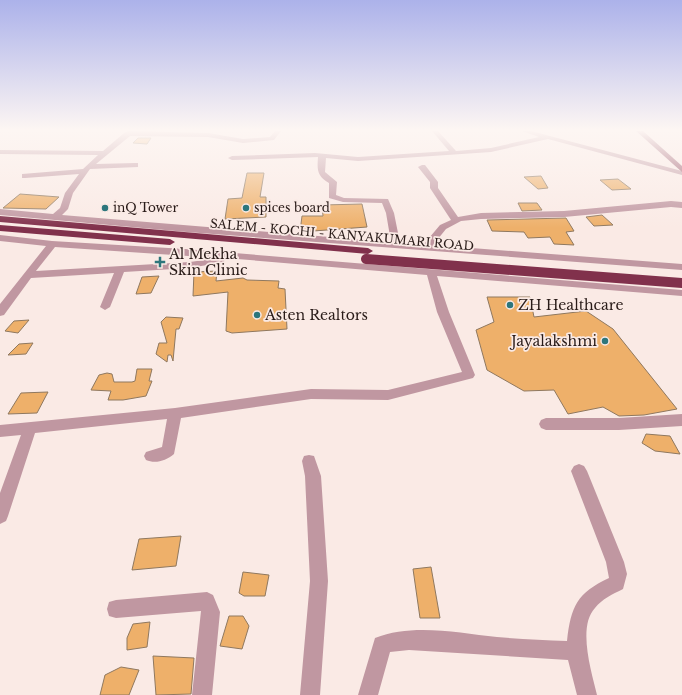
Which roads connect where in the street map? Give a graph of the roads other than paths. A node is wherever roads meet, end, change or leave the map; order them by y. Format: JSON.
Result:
{"nodes":[{"id":1,"x":93,"y":163,"type":"edge"},
{"id":2,"x":322,"y":163,"type":"edge"},
{"id":3,"x":646,"y":163,"type":"edge"},
{"id":4,"x":135,"y":165,"type":"dead end"},
{"id":5,"x":422,"y":167,"type":"dead end"},
{"id":6,"x":86,"y":169,"type":"junction"},
{"id":7,"x":682,"y":173,"type":"edge"},
{"id":8,"x":25,"y":176,"type":"dead end"},
{"id":9,"x":682,"y":205,"type":"edge"},
{"id":10,"x":0,"y":212,"type":"edge"},
{"id":11,"x":54,"y":218,"type":"junction"},
{"id":12,"x":0,"y":219,"type":"edge"},
{"id":13,"x":456,"y":221,"type":"junction"},
{"id":14,"x":0,"y":228,"type":"edge"},
{"id":15,"x":183,"y":236,"type":"junction"},
{"id":16,"x":0,"y":238,"type":"edge"},
{"id":17,"x":52,"y":244,"type":"junction"},
{"id":18,"x":396,"y":245,"type":"junction"},
{"id":19,"x":427,"y":247,"type":"junction"},
{"id":20,"x":171,"y":252,"type":"junction"},
{"id":21,"x":238,"y":257,"type":"junction"},
{"id":22,"x":552,"y":257,"type":"junction"},
{"id":23,"x":599,"y":260,"type":"junction"},
{"id":24,"x":682,"y":267,"type":"edge"},
{"id":25,"x":120,"y":270,"type":"junction"},
{"id":26,"x":430,"y":273,"type":"junction"},
{"id":27,"x":28,"y":275,"type":"junction"},
{"id":28,"x":682,"y":275,"type":"edge"},
{"id":29,"x":682,"y":283,"type":"edge"},
{"id":30,"x":560,"y":284,"type":"junction"},
{"id":31,"x":610,"y":287,"type":"junction"},
{"id":32,"x":682,"y":293,"type":"edge"},
{"id":33,"x":105,"y":307,"type":"dead end"},
{"id":34,"x":0,"y":312,"type":"edge"},
{"id":35,"x":175,"y":413,"type":"junction"},
{"id":36,"x":682,"y":420,"type":"edge"},
{"id":37,"x":546,"y":424,"type":"dead end"},
{"id":38,"x":30,"y":428,"type":"junction"},
{"id":39,"x":0,"y":431,"type":"edge"},
{"id":40,"x":151,"y":456,"type":"dead end"},
{"id":41,"x":309,"y":461,"type":"dead end"},
{"id":42,"x":580,"y":471,"type":"dead end"},
{"id":43,"x":0,"y":516,"type":"edge"},
{"id":44,"x":116,"y":609,"type":"dead end"},
{"id":45,"x":576,"y":651,"type":"junction"},
{"id":46,"x":202,"y":695,"type":"edge"},
{"id":47,"x":310,"y":695,"type":"edge"},
{"id":48,"x":368,"y":695,"type":"edge"},
{"id":49,"x":587,"y":695,"type":"edge"}],
"edges":[{"from":1,"to":6,"type":"street"},
{"from":2,"to":18,"type":"street"},
{"from":3,"to":7,"type":"street"},
{"from":4,"to":6,"type":"street"},
{"from":5,"to":13,"type":"street"},
{"from":6,"to":8,"type":"street"},
{"from":6,"to":11,"type":"street"},
{"from":9,"to":13,"type":"street"},
{"from":10,"to":11,"type":"street"},
{"from":11,"to":15,"type":"street"},
{"from":12,"to":15,"type":"highway","name":"SALEM - KOCHI - KANYAKUMARI ROAD"},
{"from":13,"to":19,"type":"street"},
{"from":14,"to":15,"type":"highway","name":"SALEM - KOCHI - KANYAKUMARI ROAD"},
{"from":15,"to":18,"type":"street","name":"SALEM - KOCHI - KANYAKUMARI ROAD"},
{"from":15,"to":20,"type":"highway"},
{"from":15,"to":28,"type":"highway","name":"SALEM - KOCHI - KANYAKUMARI ROAD"},
{"from":15,"to":29,"type":"highway","name":"SALEM - KOCHI - KANYAKUMARI ROAD","bridge":true},
{"from":16,"to":17,"type":"street"},
{"from":17,"to":20,"type":"street"},
{"from":17,"to":27,"type":"street"},
{"from":18,"to":19,"type":"street","name":"SALEM - KOCHI - KANYAKUMARI ROAD"},
{"from":19,"to":22,"type":"street","name":"SALEM - KOCHI - KANYAKUMARI ROAD"},
{"from":20,"to":21,"type":"street"},
{"from":21,"to":25,"type":"street"},
{"from":21,"to":26,"type":"street"},
{"from":22,"to":23,"type":"street","name":"SALEM - KOCHI - KANYAKUMARI ROAD"},
{"from":22,"to":30,"type":"street"},
{"from":23,"to":24,"type":"street","name":"SALEM - KOCHI - KANYAKUMARI ROAD"},
{"from":23,"to":31,"type":"street"},
{"from":25,"to":27,"type":"street"},
{"from":25,"to":33,"type":"street"},
{"from":26,"to":30,"type":"street"},
{"from":26,"to":35,"type":"street"},
{"from":27,"to":34,"type":"street"},
{"from":30,"to":31,"type":"street"},
{"from":31,"to":32,"type":"street"},
{"from":35,"to":38,"type":"street"},
{"from":35,"to":40,"type":"street"},
{"from":36,"to":37,"type":"street"},
{"from":38,"to":39,"type":"street"},
{"from":38,"to":43,"type":"street"},
{"from":41,"to":47,"type":"street"},
{"from":42,"to":45,"type":"street"},
{"from":44,"to":46,"type":"street"},
{"from":45,"to":48,"type":"street"},
{"from":45,"to":49,"type":"street"}]}
